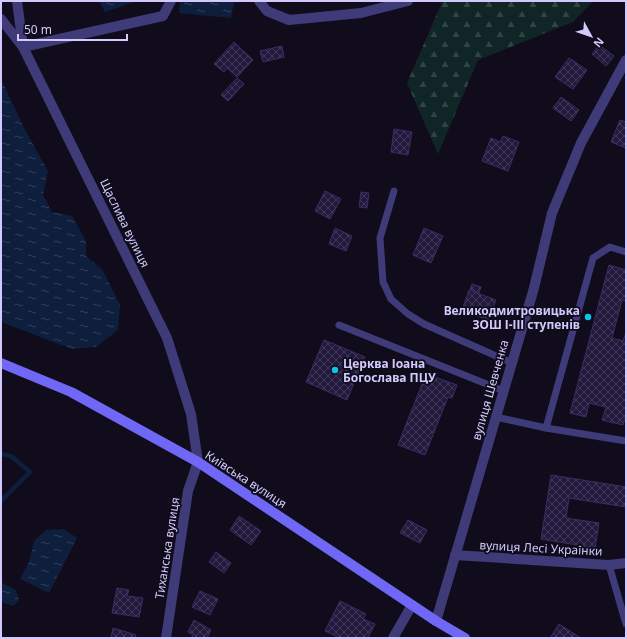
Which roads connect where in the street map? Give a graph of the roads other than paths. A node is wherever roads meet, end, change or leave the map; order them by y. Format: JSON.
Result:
{"nodes":[{"id":1,"x":17,"y":1,"type":"edge"},
{"id":2,"x":171,"y":1,"type":"edge"},
{"id":3,"x":259,"y":1,"type":"edge"},
{"id":4,"x":408,"y":1,"type":"edge"},
{"id":5,"x":1,"y":19,"type":"edge"},
{"id":6,"x":24,"y":47,"type":"junction"},
{"id":7,"x":626,"y":60,"type":"edge"},
{"id":8,"x":394,"y":191,"type":"dead end"},
{"id":9,"x":626,"y":252,"type":"edge"},
{"id":10,"x":338,"y":325,"type":"dead end"},
{"id":11,"x":1,"y":363,"type":"edge"},
{"id":12,"x":512,"y":363,"type":"junction"},
{"id":13,"x":504,"y":391,"type":"junction"},
{"id":14,"x":496,"y":418,"type":"junction"},
{"id":15,"x":546,"y":428,"type":"junction"},
{"id":16,"x":626,"y":441,"type":"edge"},
{"id":17,"x":198,"y":462,"type":"junction"},
{"id":18,"x":455,"y":555,"type":"junction"},
{"id":19,"x":626,"y":562,"type":"edge"},
{"id":20,"x":609,"y":565,"type":"junction"},
{"id":21,"x":412,"y":605,"type":"junction"},
{"id":22,"x":436,"y":621,"type":"junction"},
{"id":23,"x":626,"y":624,"type":"edge"},
{"id":24,"x":166,"y":638,"type":"edge"},
{"id":25,"x":393,"y":638,"type":"edge"},
{"id":26,"x":465,"y":638,"type":"edge"}],
"edges":[{"from":1,"to":6,"type":"street","name":"Щаслива вулиця"},
{"from":2,"to":6,"type":"street"},
{"from":3,"to":4,"type":"street"},
{"from":5,"to":6,"type":"street"},
{"from":6,"to":17,"type":"street","name":"Щаслива вулиця"},
{"from":7,"to":12,"type":"street","name":"вулиця Шевченка"},
{"from":8,"to":12,"type":"lane"},
{"from":9,"to":15,"type":"lane"},
{"from":10,"to":13,"type":"lane"},
{"from":11,"to":17,"type":"main road","name":"Київська вулиця"},
{"from":12,"to":13,"type":"street","name":"вулиця Шевченка"},
{"from":13,"to":14,"type":"street","name":"вулиця Шевченка"},
{"from":14,"to":15,"type":"lane"},
{"from":14,"to":18,"type":"street","name":"вулиця Шевченка"},
{"from":15,"to":16,"type":"lane"},
{"from":17,"to":21,"type":"main road","name":"Київська вулиця"},
{"from":17,"to":24,"type":"street","name":"Тиханська вулиця"},
{"from":18,"to":20,"type":"street","name":"вулиця Лесі Українки"},
{"from":18,"to":22,"type":"street","name":"вулиця Шевченка"},
{"from":19,"to":20,"type":"street","name":"вулиця Лесі Українки"},
{"from":20,"to":23,"type":"lane"},
{"from":21,"to":22,"type":"main road","name":"Київська вулиця"},
{"from":21,"to":25,"type":"street"},
{"from":22,"to":26,"type":"main road","name":"Київська вулиця"}]}
